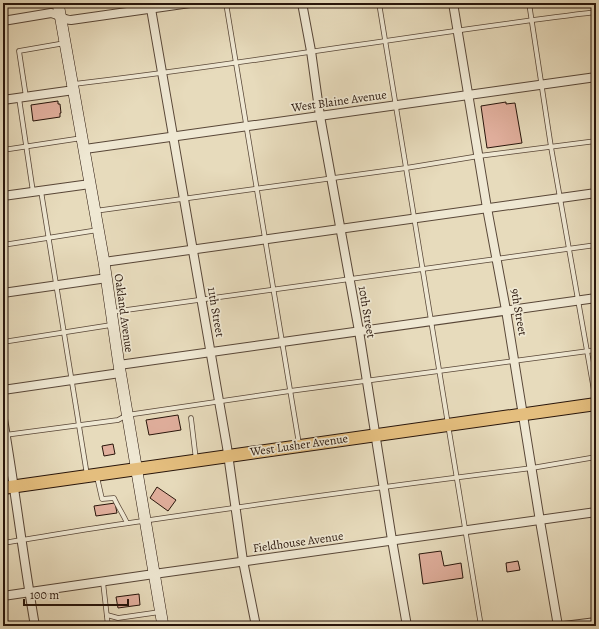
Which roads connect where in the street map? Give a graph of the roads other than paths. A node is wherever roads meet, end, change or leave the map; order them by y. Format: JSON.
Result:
{"nodes":[{"id":1,"x":58,"y":3,"type":"edge"},
{"id":2,"x":190,"y":3,"type":"edge"},
{"id":3,"x":226,"y":3,"type":"edge"},
{"id":4,"x":302,"y":3,"type":"edge"},
{"id":5,"x":379,"y":3,"type":"edge"},
{"id":6,"x":453,"y":3,"type":"edge"},
{"id":7,"x":529,"y":3,"type":"edge"},
{"id":8,"x":150,"y":6,"type":"edge"},
{"id":9,"x":596,"y":12,"type":"edge"},
{"id":10,"x":61,"y":18,"type":"junction"},
{"id":11,"x":532,"y":20,"type":"junction"},
{"id":12,"x":3,"y":21,"type":"edge"},
{"id":13,"x":458,"y":30,"type":"junction"},
{"id":14,"x":385,"y":40,"type":"junction"},
{"id":15,"x":66,"y":43,"type":"junction"},
{"id":16,"x":311,"y":51,"type":"junction"},
{"id":17,"x":235,"y":62,"type":"junction"},
{"id":18,"x":162,"y":72,"type":"junction"},
{"id":19,"x":596,"y":77,"type":"edge"},
{"id":20,"x":541,"y":85,"type":"junction"},
{"id":21,"x":74,"y":87,"type":"junction"},
{"id":22,"x":468,"y":95,"type":"junction"},
{"id":23,"x":22,"y":97,"type":"junction"},
{"id":24,"x":3,"y":100,"type":"edge"},
{"id":25,"x":396,"y":105,"type":"junction"},
{"id":26,"x":320,"y":116,"type":"junction"},
{"id":27,"x":246,"y":127,"type":"junction"},
{"id":28,"x":174,"y":137,"type":"junction"},
{"id":29,"x":596,"y":141,"type":"edge"},
{"id":30,"x":84,"y":143,"type":"junction"},
{"id":31,"x":26,"y":146,"type":"junction"},
{"id":32,"x":551,"y":147,"type":"junction"},
{"id":33,"x":3,"y":150,"type":"edge"},
{"id":34,"x":478,"y":156,"type":"junction"},
{"id":35,"x":406,"y":168,"type":"junction"},
{"id":36,"x":331,"y":178,"type":"junction"},
{"id":37,"x":90,"y":184,"type":"junction"},
{"id":38,"x":256,"y":189,"type":"junction"},
{"id":39,"x":37,"y":192,"type":"junction"},
{"id":40,"x":596,"y":193,"type":"edge"},
{"id":41,"x":3,"y":196,"type":"edge"},
{"id":42,"x":184,"y":198,"type":"junction"},
{"id":43,"x":560,"y":198,"type":"junction"},
{"id":44,"x":487,"y":208,"type":"junction"},
{"id":45,"x":95,"y":211,"type":"junction"},
{"id":46,"x":415,"y":218,"type":"junction"},
{"id":47,"x":340,"y":229,"type":"junction"},
{"id":48,"x":98,"y":230,"type":"junction"},
{"id":49,"x":48,"y":238,"type":"junction"},
{"id":50,"x":265,"y":239,"type":"junction"},
{"id":51,"x":3,"y":245,"type":"edge"},
{"id":52,"x":596,"y":246,"type":"edge"},
{"id":53,"x":193,"y":249,"type":"junction"},
{"id":54,"x":570,"y":249,"type":"junction"},
{"id":55,"x":497,"y":259,"type":"junction"},
{"id":56,"x":104,"y":262,"type":"junction"},
{"id":57,"x":423,"y":269,"type":"junction"},
{"id":58,"x":106,"y":278,"type":"junction"},
{"id":59,"x":349,"y":279,"type":"junction"},
{"id":60,"x":56,"y":286,"type":"junction"},
{"id":61,"x":275,"y":290,"type":"junction"},
{"id":62,"x":3,"y":294,"type":"edge"},
{"id":63,"x":596,"y":298,"type":"edge"},
{"id":64,"x":202,"y":300,"type":"junction"},
{"id":65,"x":578,"y":300,"type":"junction"},
{"id":66,"x":506,"y":310,"type":"junction"},
{"id":67,"x":111,"y":312,"type":"junction"},
{"id":68,"x":432,"y":321,"type":"junction"},
{"id":69,"x":113,"y":325,"type":"junction"},
{"id":70,"x":359,"y":331,"type":"junction"},
{"id":71,"x":64,"y":332,"type":"junction"},
{"id":72,"x":3,"y":342,"type":"edge"},
{"id":73,"x":283,"y":342,"type":"junction"},
{"id":74,"x":596,"y":350,"type":"edge"},
{"id":75,"x":588,"y":351,"type":"junction"},
{"id":76,"x":210,"y":352,"type":"junction"},
{"id":77,"x":515,"y":361,"type":"junction"},
{"id":78,"x":119,"y":369,"type":"junction"},
{"id":79,"x":440,"y":371,"type":"junction"},
{"id":80,"x":72,"y":380,"type":"junction"},
{"id":81,"x":366,"y":380,"type":"junction"},
{"id":82,"x":3,"y":390,"type":"edge"},
{"id":83,"x":290,"y":391,"type":"junction"},
{"id":84,"x":219,"y":401,"type":"junction"},
{"id":85,"x":596,"y":403,"type":"edge"},
{"id":86,"x":524,"y":414,"type":"junction"},
{"id":87,"x":127,"y":415,"type":"junction"},
{"id":88,"x":191,"y":418,"type":"dead end"},
{"id":89,"x":3,"y":419,"type":"edge"},
{"id":90,"x":448,"y":425,"type":"junction"},
{"id":91,"x":79,"y":426,"type":"junction"},
{"id":92,"x":4,"y":435,"type":"edge"},
{"id":93,"x":375,"y":435,"type":"junction"},
{"id":94,"x":300,"y":445,"type":"junction"},
{"id":95,"x":228,"y":455,"type":"junction"},
{"id":96,"x":596,"y":458,"type":"edge"},
{"id":97,"x":196,"y":460,"type":"junction"},
{"id":98,"x":532,"y":468,"type":"junction"},
{"id":99,"x":136,"y":469,"type":"junction"},
{"id":100,"x":92,"y":475,"type":"junction"},
{"id":101,"x":457,"y":477,"type":"junction"},
{"id":102,"x":383,"y":487,"type":"junction"},
{"id":103,"x":8,"y":488,"type":"edge"},
{"id":104,"x":236,"y":507,"type":"junction"},
{"id":105,"x":596,"y":512,"type":"edge"},
{"id":106,"x":145,"y":520,"type":"junction"},
{"id":107,"x":540,"y":521,"type":"junction"},
{"id":108,"x":126,"y":523,"type":"junction"},
{"id":109,"x":465,"y":531,"type":"junction"},
{"id":110,"x":21,"y":540,"type":"junction"},
{"id":111,"x":392,"y":540,"type":"junction"},
{"id":112,"x":3,"y":543,"type":"edge"},
{"id":113,"x":243,"y":561,"type":"junction"},
{"id":114,"x":154,"y":574,"type":"junction"},
{"id":115,"x":103,"y":582,"type":"junction"},
{"id":116,"x":29,"y":593,"type":"junction"},
{"id":117,"x":3,"y":596,"type":"edge"},
{"id":118,"x":160,"y":612,"type":"junction"},
{"id":119,"x":107,"y":615,"type":"junction"},
{"id":120,"x":596,"y":622,"type":"edge"},
{"id":121,"x":35,"y":626,"type":"edge"},
{"id":122,"x":108,"y":626,"type":"edge"},
{"id":123,"x":163,"y":626,"type":"edge"},
{"id":124,"x":256,"y":626,"type":"edge"},
{"id":125,"x":407,"y":626,"type":"edge"},
{"id":126,"x":481,"y":626,"type":"edge"},
{"id":127,"x":558,"y":626,"type":"edge"},
{"id":128,"x":564,"y":626,"type":"edge"}],
"edges":[{"from":1,"to":10,"type":"street","name":"Oakland Avenue"},
{"from":2,"to":8,"type":"street"},
{"from":3,"to":17,"type":"lane"},
{"from":4,"to":16,"type":"street","name":"10th Street"},
{"from":5,"to":14,"type":"lane"},
{"from":6,"to":13,"type":"street","name":"9th Street"},
{"from":7,"to":11,"type":"lane"},
{"from":8,"to":10,"type":"street"},
{"from":8,"to":18,"type":"street","name":"11th Street"},
{"from":9,"to":11,"type":"lane"},
{"from":10,"to":12,"type":"street"},
{"from":10,"to":15,"type":"street","name":"Oakland Avenue"},
{"from":11,"to":13,"type":"lane"},
{"from":11,"to":20,"type":"lane"},
{"from":13,"to":14,"type":"lane"},
{"from":13,"to":22,"type":"street","name":"9th Street"},
{"from":14,"to":16,"type":"lane"},
{"from":14,"to":25,"type":"lane"},
{"from":15,"to":21,"type":"street","name":"Oakland Avenue"},
{"from":15,"to":23,"type":"lane"},
{"from":16,"to":17,"type":"lane"},
{"from":16,"to":26,"type":"street","name":"10th Street"},
{"from":17,"to":18,"type":"lane"},
{"from":17,"to":27,"type":"lane"},
{"from":18,"to":21,"type":"lane"},
{"from":18,"to":28,"type":"street","name":"11th Street"},
{"from":19,"to":20,"type":"street","name":"West Blaine Avenue"},
{"from":20,"to":22,"type":"street","name":"West Blaine Avenue"},
{"from":20,"to":32,"type":"lane"},
{"from":21,"to":23,"type":"street"},
{"from":21,"to":30,"type":"street","name":"Oakland Avenue"},
{"from":22,"to":25,"type":"street","name":"West Blaine Avenue"},
{"from":22,"to":34,"type":"street","name":"9th Street"},
{"from":23,"to":24,"type":"street"},
{"from":23,"to":31,"type":"lane"},
{"from":25,"to":26,"type":"street","name":"West Blaine Avenue"},
{"from":25,"to":35,"type":"lane"},
{"from":26,"to":27,"type":"street","name":"West Blaine Avenue"},
{"from":26,"to":36,"type":"street","name":"10th Street"},
{"from":27,"to":28,"type":"street","name":"West Blaine Avenue"},
{"from":27,"to":38,"type":"lane"},
{"from":28,"to":30,"type":"street","name":"West Blaine Avenue"},
{"from":28,"to":42,"type":"street","name":"11th Street"},
{"from":29,"to":32,"type":"lane"},
{"from":30,"to":31,"type":"lane"},
{"from":30,"to":37,"type":"street","name":"Oakland Avenue"},
{"from":31,"to":33,"type":"lane"},
{"from":31,"to":39,"type":"lane"},
{"from":32,"to":34,"type":"lane"},
{"from":32,"to":43,"type":"lane"},
{"from":34,"to":35,"type":"lane"},
{"from":34,"to":44,"type":"street","name":"9th Street"},
{"from":35,"to":36,"type":"lane"},
{"from":35,"to":46,"type":"lane"},
{"from":36,"to":38,"type":"lane"},
{"from":36,"to":47,"type":"street","name":"10th Street"},
{"from":37,"to":39,"type":"street"},
{"from":37,"to":45,"type":"street","name":"Oakland Avenue"},
{"from":38,"to":42,"type":"lane"},
{"from":38,"to":50,"type":"lane"},
{"from":39,"to":41,"type":"street"},
{"from":39,"to":49,"type":"lane"},
{"from":40,"to":43,"type":"street"},
{"from":42,"to":45,"type":"lane"},
{"from":42,"to":53,"type":"street","name":"11th Street"},
{"from":43,"to":44,"type":"street"},
{"from":43,"to":54,"type":"lane"},
{"from":44,"to":46,"type":"street"},
{"from":44,"to":55,"type":"street","name":"9th Street"},
{"from":45,"to":48,"type":"street","name":"Oakland Avenue"},
{"from":46,"to":47,"type":"street"},
{"from":46,"to":57,"type":"lane"},
{"from":47,"to":50,"type":"street"},
{"from":47,"to":59,"type":"street","name":"10th Street"},
{"from":48,"to":49,"type":"lane"},
{"from":48,"to":56,"type":"street","name":"Oakland Avenue"},
{"from":49,"to":51,"type":"lane"},
{"from":49,"to":60,"type":"lane"},
{"from":50,"to":53,"type":"street"},
{"from":50,"to":61,"type":"lane"},
{"from":52,"to":54,"type":"lane"},
{"from":53,"to":56,"type":"street"},
{"from":53,"to":64,"type":"street","name":"11th Street"},
{"from":54,"to":55,"type":"lane"},
{"from":54,"to":65,"type":"lane"},
{"from":55,"to":57,"type":"lane"},
{"from":55,"to":66,"type":"street","name":"9th Street"},
{"from":56,"to":58,"type":"street","name":"Oakland Avenue"},
{"from":57,"to":59,"type":"lane"},
{"from":57,"to":68,"type":"lane"},
{"from":58,"to":60,"type":"street"},
{"from":58,"to":67,"type":"street","name":"Oakland Avenue"},
{"from":59,"to":61,"type":"lane"},
{"from":59,"to":70,"type":"street","name":"10th Street"},
{"from":60,"to":62,"type":"street"},
{"from":60,"to":71,"type":"lane"},
{"from":61,"to":64,"type":"lane"},
{"from":61,"to":73,"type":"lane"},
{"from":63,"to":65,"type":"street"},
{"from":64,"to":67,"type":"lane"},
{"from":64,"to":76,"type":"street","name":"11th Street"},
{"from":65,"to":66,"type":"street"},
{"from":65,"to":75,"type":"lane"},
{"from":66,"to":68,"type":"street"},
{"from":66,"to":77,"type":"street","name":"9th Street"},
{"from":67,"to":69,"type":"street","name":"Oakland Avenue"},
{"from":68,"to":70,"type":"street"},
{"from":68,"to":79,"type":"lane"},
{"from":69,"to":71,"type":"lane"},
{"from":69,"to":78,"type":"street","name":"Oakland Avenue"},
{"from":70,"to":73,"type":"street"},
{"from":70,"to":81,"type":"street","name":"10th Street"},
{"from":71,"to":72,"type":"lane"},
{"from":71,"to":80,"type":"lane"},
{"from":73,"to":76,"type":"street"},
{"from":73,"to":83,"type":"lane"},
{"from":74,"to":75,"type":"lane"},
{"from":75,"to":77,"type":"lane"},
{"from":75,"to":85,"type":"lane"},
{"from":76,"to":78,"type":"street"},
{"from":76,"to":84,"type":"street","name":"11th Street"},
{"from":77,"to":79,"type":"lane"},
{"from":77,"to":86,"type":"street","name":"9th Street"},
{"from":78,"to":80,"type":"street"},
{"from":78,"to":87,"type":"street","name":"Oakland Avenue"},
{"from":79,"to":81,"type":"lane"},
{"from":79,"to":90,"type":"lane"},
{"from":80,"to":82,"type":"street"},
{"from":80,"to":91,"type":"lane"},
{"from":81,"to":83,"type":"lane"},
{"from":81,"to":93,"type":"street","name":"10th Street"},
{"from":83,"to":84,"type":"lane"},
{"from":83,"to":94,"type":"lane"},
{"from":84,"to":87,"type":"lane"},
{"from":84,"to":95,"type":"street","name":"11th Street"},
{"from":85,"to":86,"type":"main road","name":"West Lusher Avenue"},
{"from":86,"to":90,"type":"main road","name":"West Lusher Avenue"},
{"from":86,"to":98,"type":"street","name":"9th Street"},
{"from":87,"to":91,"type":"lane"},
{"from":87,"to":99,"type":"street","name":"Oakland Avenue"},
{"from":88,"to":97,"type":"lane"},
{"from":89,"to":92,"type":"street"},
{"from":90,"to":93,"type":"main road","name":"West Lusher Avenue"},
{"from":90,"to":101,"type":"lane"},
{"from":91,"to":92,"type":"lane"},
{"from":91,"to":100,"type":"lane"},
{"from":92,"to":103,"type":"street"},
{"from":93,"to":94,"type":"main road","name":"West Lusher Avenue"},
{"from":93,"to":102,"type":"street","name":"10th Street"},
{"from":94,"to":95,"type":"main road","name":"West Lusher Avenue"},
{"from":95,"to":97,"type":"main road","name":"West Lusher Avenue"},
{"from":95,"to":104,"type":"street","name":"11th Street"},
{"from":96,"to":98,"type":"lane"},
{"from":97,"to":99,"type":"main road","name":"West Lusher Avenue"},
{"from":98,"to":101,"type":"lane"},
{"from":98,"to":107,"type":"street","name":"9th Street"},
{"from":99,"to":100,"type":"main road","name":"West Lusher Avenue"},
{"from":99,"to":106,"type":"street","name":"Oakland Avenue"},
{"from":100,"to":103,"type":"main road","name":"West Lusher Avenue"},
{"from":100,"to":108,"type":"lane"},
{"from":101,"to":102,"type":"lane"},
{"from":101,"to":109,"type":"lane"},
{"from":102,"to":104,"type":"lane"},
{"from":102,"to":111,"type":"street","name":"10th Street"},
{"from":103,"to":110,"type":"street"},
{"from":104,"to":106,"type":"lane"},
{"from":104,"to":113,"type":"street","name":"11th Street"},
{"from":105,"to":107,"type":"street","name":"Fieldhouse Avenue"},
{"from":106,"to":108,"type":"lane"},
{"from":106,"to":114,"type":"street","name":"Oakland Avenue"},
{"from":107,"to":109,"type":"street","name":"Fieldhouse Avenue"},
{"from":107,"to":127,"type":"street","name":"9th Street"},
{"from":108,"to":110,"type":"lane"},
{"from":109,"to":111,"type":"street","name":"Fieldhouse Avenue"},
{"from":109,"to":126,"type":"lane"},
{"from":110,"to":112,"type":"lane"},
{"from":110,"to":116,"type":"street"},
{"from":111,"to":113,"type":"street","name":"Fieldhouse Avenue"},
{"from":111,"to":125,"type":"street","name":"10th Street"},
{"from":113,"to":114,"type":"street","name":"Fieldhouse Avenue"},
{"from":113,"to":124,"type":"street","name":"11th Street"},
{"from":114,"to":115,"type":"street","name":"Fieldhouse Avenue"},
{"from":114,"to":118,"type":"street","name":"Oakland Avenue"},
{"from":115,"to":116,"type":"street","name":"Fieldhouse Avenue"},
{"from":115,"to":119,"type":"lane"},
{"from":116,"to":117,"type":"street","name":"Fieldhouse Avenue"},
{"from":116,"to":121,"type":"street"},
{"from":118,"to":119,"type":"lane"},
{"from":118,"to":123,"type":"street","name":"Oakland Avenue"},
{"from":119,"to":122,"type":"lane"},
{"from":120,"to":128,"type":"street"}]}
